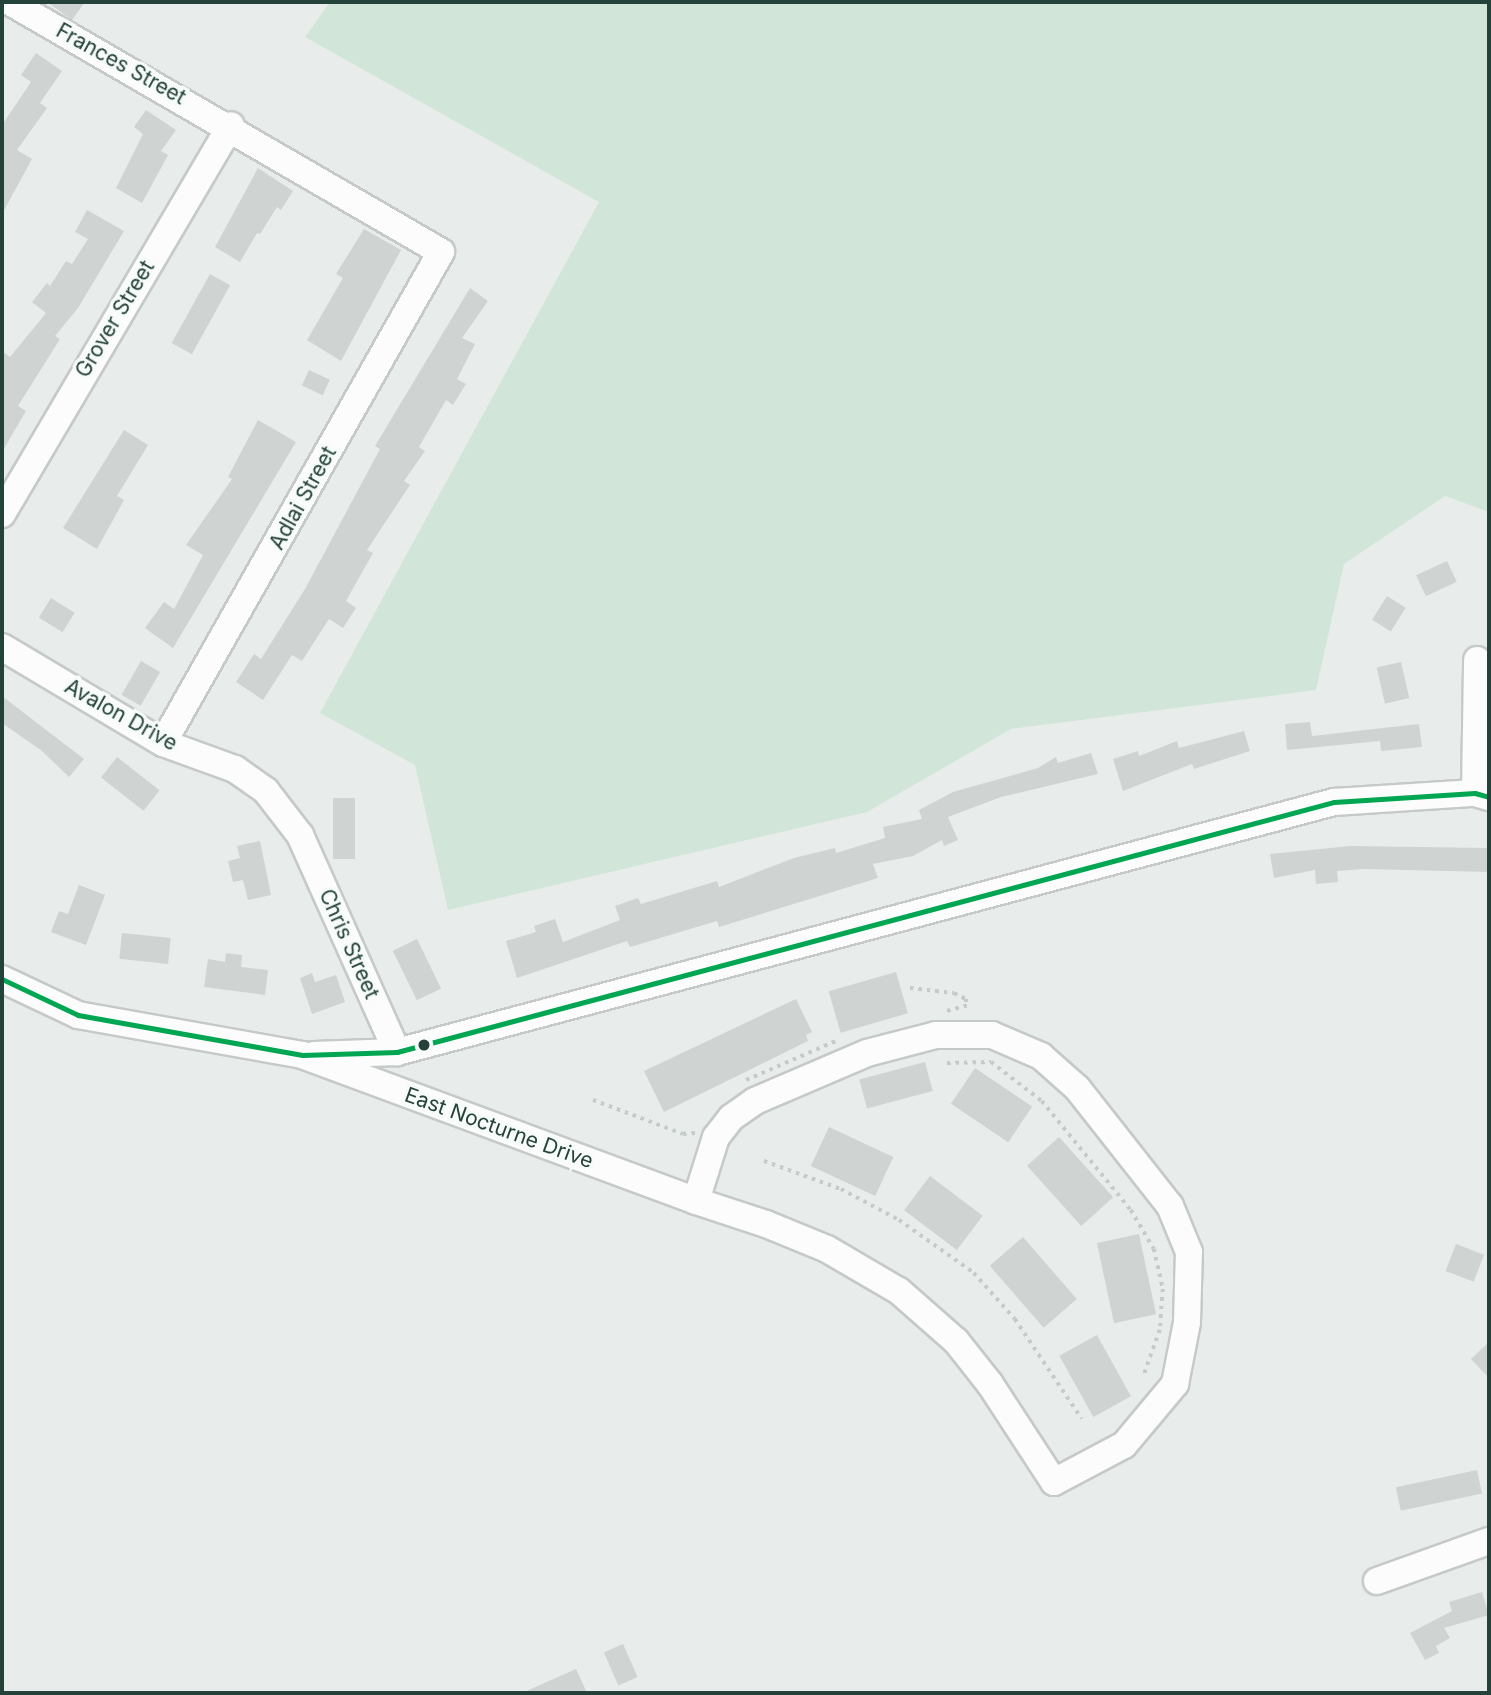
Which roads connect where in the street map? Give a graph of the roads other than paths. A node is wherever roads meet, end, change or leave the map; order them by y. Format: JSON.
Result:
{"nodes":[{"id":1,"x":10,"y":2,"type":"edge"},
{"id":2,"x":231,"y":126,"type":"junction"},
{"id":3,"x":441,"y":252,"type":"joint"},
{"id":4,"x":2,"y":514,"type":"edge"},
{"id":5,"x":2,"y":647,"type":"edge"},
{"id":6,"x":1477,"y":660,"type":"dead end"},
{"id":7,"x":163,"y":743,"type":"junction"},
{"id":8,"x":1482,"y":795,"type":"edge"},
{"id":9,"x":300,"y":835,"type":"joint"},
{"id":10,"x":2,"y":979,"type":"edge"},
{"id":11,"x":397,"y":1052,"type":"junction"},
{"id":12,"x":302,"y":1055,"type":"junction"},
{"id":13,"x":696,"y":1201,"type":"junction"},
{"id":14,"x":1489,"y":1541,"type":"edge"},
{"id":15,"x":1377,"y":1581,"type":"dead end"}],
"edges":[{"from":1,"to":2,"type":"street","name":"Frances Street"},
{"from":2,"to":3,"type":"street","name":"Frances Street"},
{"from":2,"to":4,"type":"street","name":"Grover Street"},
{"from":3,"to":7,"type":"street","name":"Adlai Street"},
{"from":5,"to":7,"type":"street","name":"Avalon Drive"},
{"from":6,"to":8,"type":"street"},
{"from":7,"to":9,"type":"street","name":"Avalon Drive"},
{"from":8,"to":11,"type":"street"},
{"from":9,"to":11,"type":"street","name":"Chris Street"},
{"from":10,"to":12,"type":"street"},
{"from":11,"to":12,"type":"street"},
{"from":12,"to":13,"type":"street","name":"East Nocturne Drive"},
{"from":13,"to":13,"type":"street","name":"East Nocturne Drive"},
{"from":14,"to":15,"type":"street"}]}
